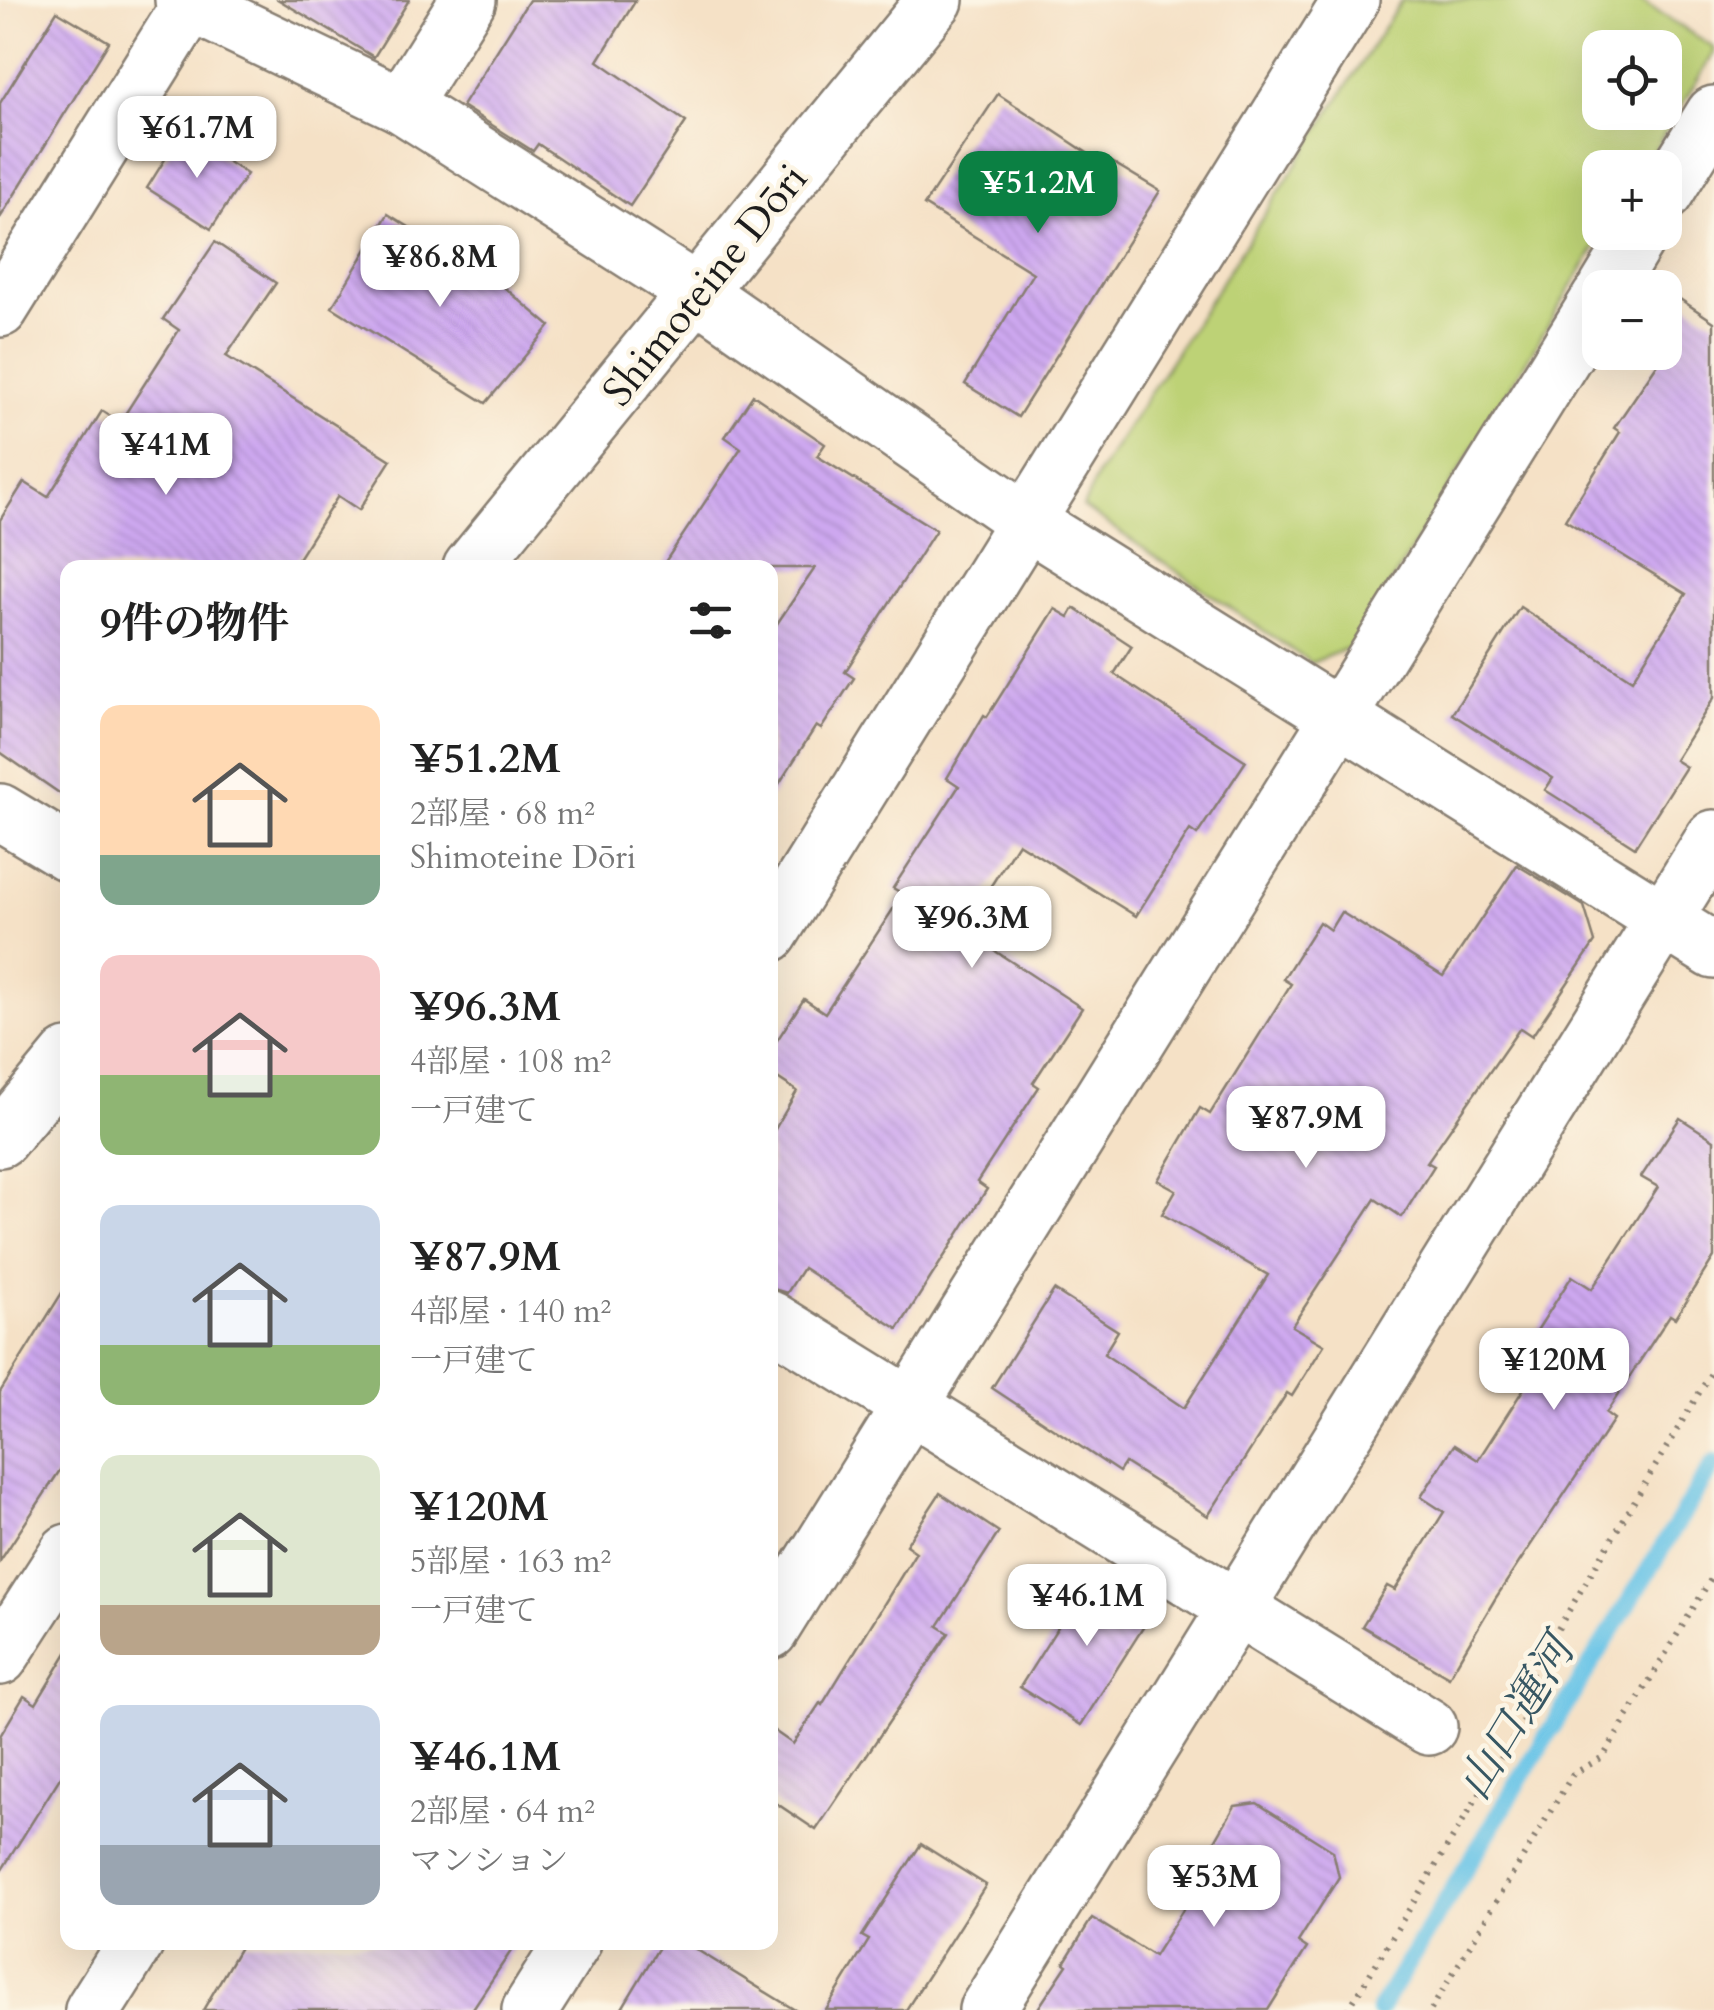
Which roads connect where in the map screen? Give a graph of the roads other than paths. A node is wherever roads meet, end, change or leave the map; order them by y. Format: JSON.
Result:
{"nodes":[{"id":1,"x":468,"y":0,"type":"edge"},
{"id":2,"x":935,"y":0,"type":"edge"},
{"id":3,"x":1351,"y":0,"type":"edge"},
{"id":4,"x":189,"y":2,"type":"edge"},
{"id":5,"x":402,"y":105,"type":"junction"},
{"id":6,"x":1714,"y":114,"type":"edge"},
{"id":7,"x":1682,"y":166,"type":"edge"},
{"id":8,"x":698,"y":293,"type":"junction"},
{"id":9,"x":0,"y":309,"type":"edge"},
{"id":10,"x":1582,"y":327,"type":"edge"},
{"id":11,"x":1029,"y":522,"type":"junction"},
{"id":12,"x":478,"y":560,"type":"edge"},
{"id":13,"x":1340,"y":717,"type":"junction"},
{"id":14,"x":0,"y":812,"type":"edge"},
{"id":15,"x":1714,"y":838,"type":"edge"},
{"id":16,"x":60,"y":848,"type":"edge"},
{"id":17,"x":1664,"y":919,"type":"junction"},
{"id":18,"x":778,"y":921,"type":"edge"},
{"id":19,"x":1714,"y":951,"type":"edge"},
{"id":20,"x":60,"y":1066,"type":"edge"},
{"id":21,"x":0,"y":1140,"type":"edge"},
{"id":22,"x":778,"y":1324,"type":"edge"},
{"id":23,"x":912,"y":1407,"type":"junction"},
{"id":24,"x":60,"y":1564,"type":"edge"},
{"id":25,"x":1237,"y":1607,"type":"junction"},
{"id":26,"x":778,"y":1618,"type":"edge"},
{"id":27,"x":0,"y":1657,"type":"edge"},
{"id":28,"x":1429,"y":1727,"type":"dead end"},
{"id":29,"x":131,"y":1950,"type":"edge"},
{"id":30,"x":567,"y":1950,"type":"edge"},
{"id":31,"x":93,"y":2010,"type":"edge"},
{"id":32,"x":530,"y":2010,"type":"edge"},
{"id":33,"x":988,"y":2010,"type":"edge"}],
"edges":[{"from":1,"to":5,"type":"street"},
{"from":2,"to":8,"type":"street","name":"Shimoteine Dōri"},
{"from":3,"to":11,"type":"street"},
{"from":4,"to":5,"type":"street"},
{"from":4,"to":9,"type":"street"},
{"from":5,"to":8,"type":"street"},
{"from":6,"to":7,"type":"street"},
{"from":8,"to":11,"type":"street"},
{"from":8,"to":12,"type":"street","name":"Shimoteine Dōri"},
{"from":10,"to":13,"type":"street"},
{"from":11,"to":13,"type":"street"},
{"from":11,"to":18,"type":"street"},
{"from":13,"to":17,"type":"street"},
{"from":13,"to":23,"type":"street"},
{"from":14,"to":16,"type":"street"},
{"from":15,"to":17,"type":"street"},
{"from":17,"to":19,"type":"street"},
{"from":17,"to":25,"type":"street"},
{"from":20,"to":21,"type":"street"},
{"from":22,"to":23,"type":"street"},
{"from":23,"to":25,"type":"street"},
{"from":23,"to":26,"type":"street"},
{"from":24,"to":27,"type":"street"},
{"from":25,"to":28,"type":"street"},
{"from":25,"to":33,"type":"street"},
{"from":29,"to":31,"type":"street"},
{"from":30,"to":32,"type":"street"}]}
